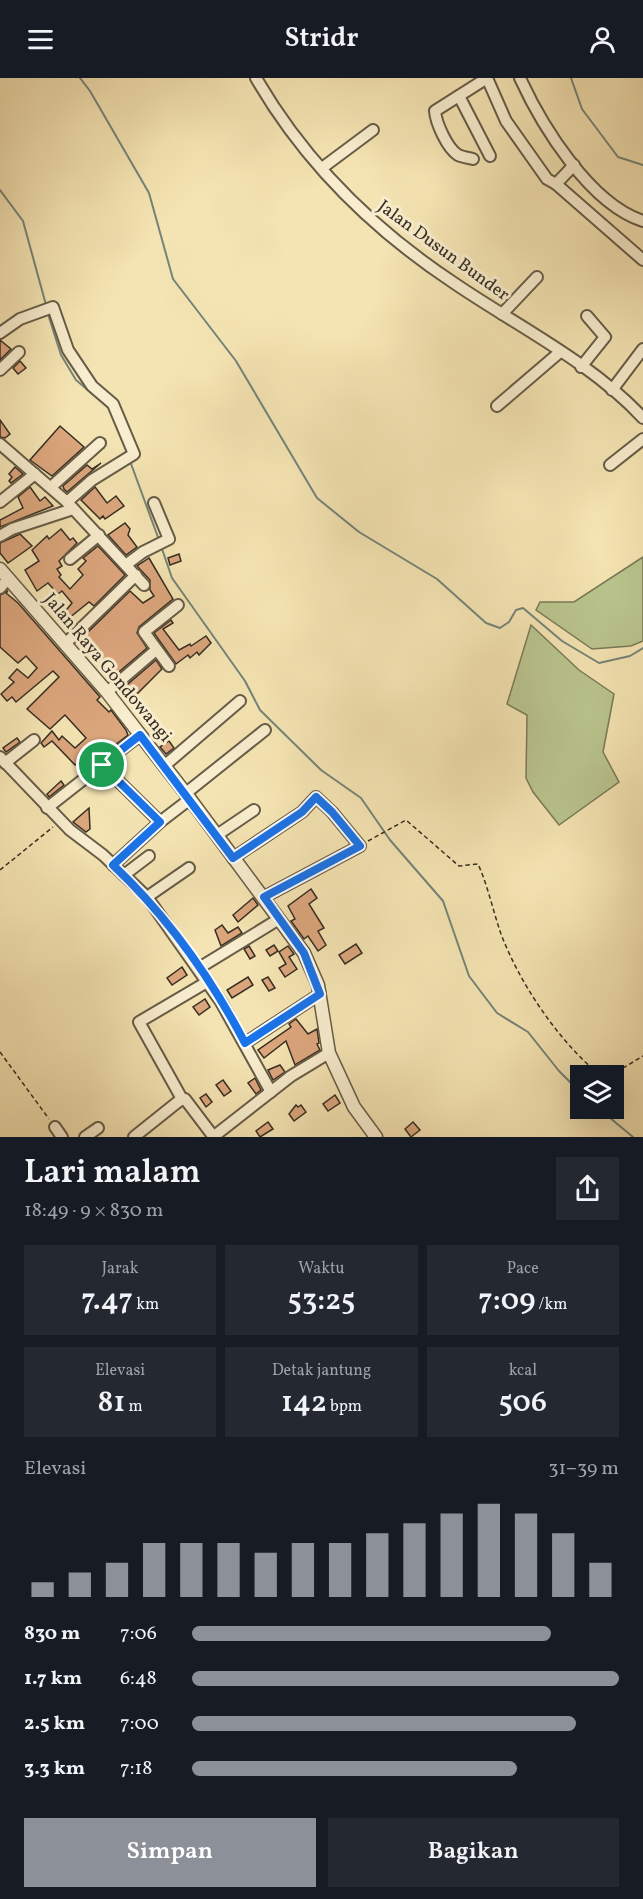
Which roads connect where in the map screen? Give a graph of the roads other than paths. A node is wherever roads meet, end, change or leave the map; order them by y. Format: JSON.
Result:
{"nodes":[{"id":1,"x":256,"y":78,"type":"edge"},
{"id":2,"x":487,"y":78,"type":"edge"},
{"id":3,"x":520,"y":78,"type":"edge"},
{"id":4,"x":459,"y":96,"type":"junction"},
{"id":5,"x":373,"y":130,"type":"dead end"},
{"id":6,"x":490,"y":156,"type":"dead end"},
{"id":7,"x":473,"y":159,"type":"dead end"},
{"id":8,"x":574,"y":165,"type":"junction"},
{"id":9,"x":322,"y":168,"type":"junction"},
{"id":10,"x":556,"y":184,"type":"junction"},
{"id":11,"x":643,"y":221,"type":"edge"},
{"id":12,"x":643,"y":260,"type":"edge"},
{"id":13,"x":537,"y":277,"type":"dead end"},
{"id":14,"x":502,"y":314,"type":"junction"},
{"id":15,"x":587,"y":316,"type":"dead end"},
{"id":16,"x":0,"y":333,"type":"edge"},
{"id":17,"x":643,"y":349,"type":"edge"},
{"id":18,"x":19,"y":352,"type":"dead end"},
{"id":19,"x":560,"y":352,"type":"junction"},
{"id":20,"x":581,"y":367,"type":"junction"},
{"id":21,"x":0,"y":370,"type":"edge"},
{"id":22,"x":612,"y":390,"type":"junction"},
{"id":23,"x":497,"y":406,"type":"dead end"},
{"id":24,"x":643,"y":418,"type":"edge"},
{"id":25,"x":643,"y":439,"type":"edge"},
{"id":26,"x":100,"y":443,"type":"dead end"},
{"id":27,"x":0,"y":444,"type":"edge"},
{"id":28,"x":610,"y":465,"type":"dead end"},
{"id":29,"x":35,"y":474,"type":"junction"},
{"id":30,"x":51,"y":487,"type":"junction"},
{"id":31,"x":0,"y":502,"type":"edge"},
{"id":32,"x":154,"y":503,"type":"dead end"},
{"id":33,"x":70,"y":506,"type":"junction"},
{"id":34,"x":99,"y":535,"type":"junction"},
{"id":35,"x":0,"y":536,"type":"edge"},
{"id":36,"x":70,"y":559,"type":"dead end"},
{"id":37,"x":127,"y":564,"type":"junction"},
{"id":38,"x":0,"y":569,"type":"edge"},
{"id":39,"x":136,"y":575,"type":"junction"},
{"id":40,"x":4,"y":584,"type":"edge"},
{"id":41,"x":144,"y":585,"type":"dead end"},
{"id":42,"x":178,"y":605,"type":"dead end"},
{"id":43,"x":65,"y":644,"type":"junction"},
{"id":44,"x":156,"y":650,"type":"junction"},
{"id":45,"x":169,"y":666,"type":"dead end"},
{"id":46,"x":107,"y":692,"type":"junction"},
{"id":47,"x":240,"y":701,"type":"dead end"},
{"id":48,"x":265,"y":730,"type":"dead end"},
{"id":49,"x":140,"y":735,"type":"junction"},
{"id":50,"x":34,"y":740,"type":"dead end"},
{"id":51,"x":3,"y":764,"type":"edge"},
{"id":52,"x":102,"y":765,"type":"junction"},
{"id":53,"x":164,"y":766,"type":"junction"},
{"id":54,"x":188,"y":796,"type":"junction"},
{"id":55,"x":47,"y":808,"type":"junction"},
{"id":56,"x":254,"y":810,"type":"dead end"},
{"id":57,"x":160,"y":822,"type":"junction"},
{"id":58,"x":217,"y":835,"type":"junction"},
{"id":59,"x":149,"y":856,"type":"dead end"},
{"id":60,"x":233,"y":858,"type":"junction"},
{"id":61,"x":113,"y":865,"type":"junction"},
{"id":62,"x":189,"y":868,"type":"dead end"},
{"id":63,"x":124,"y":875,"type":"junction"},
{"id":64,"x":147,"y":897,"type":"junction"},
{"id":65,"x":264,"y":897,"type":"junction"},
{"id":66,"x":279,"y":919,"type":"junction"},
{"id":67,"x":199,"y":968,"type":"junction"},
{"id":68,"x":207,"y":982,"type":"junction"},
{"id":69,"x":320,"y":994,"type":"junction"},
{"id":70,"x":245,"y":1043,"type":"junction"},
{"id":71,"x":329,"y":1053,"type":"junction"},
{"id":72,"x":272,"y":1092,"type":"junction"},
{"id":73,"x":182,"y":1099,"type":"junction"},
{"id":74,"x":55,"y":1127,"type":"road end"},
{"id":75,"x":98,"y":1128,"type":"dead end"},
{"id":76,"x":372,"y":1136,"type":"edge"},
{"id":77,"x":62,"y":1137,"type":"edge"},
{"id":78,"x":85,"y":1137,"type":"edge"},
{"id":79,"x":134,"y":1137,"type":"edge"},
{"id":80,"x":213,"y":1137,"type":"edge"}],
"edges":[{"from":1,"to":9,"type":"street","name":"Jalan Dusun Bunder"},
{"from":2,"to":4,"type":"street"},
{"from":2,"to":10,"type":"street"},
{"from":3,"to":8,"type":"street"},
{"from":4,"to":6,"type":"street"},
{"from":4,"to":7,"type":"street"},
{"from":5,"to":9,"type":"street"},
{"from":8,"to":10,"type":"street"},
{"from":8,"to":11,"type":"street"},
{"from":9,"to":14,"type":"street","name":"Jalan Dusun Bunder"},
{"from":10,"to":12,"type":"street"},
{"from":13,"to":14,"type":"street"},
{"from":14,"to":19,"type":"street","name":"Jalan Dusun Bunder"},
{"from":15,"to":20,"type":"street"},
{"from":16,"to":33,"type":"street"},
{"from":17,"to":22,"type":"street"},
{"from":18,"to":21,"type":"street"},
{"from":19,"to":20,"type":"street","name":"Jalan Dusun Bunder"},
{"from":19,"to":23,"type":"street"},
{"from":20,"to":22,"type":"street","name":"Jalan Dusun Bunder"},
{"from":22,"to":24,"type":"street","name":"Jalan Dusun Bunder"},
{"from":25,"to":28,"type":"street"},
{"from":26,"to":30,"type":"street"},
{"from":27,"to":29,"type":"street"},
{"from":29,"to":30,"type":"street"},
{"from":29,"to":31,"type":"street"},
{"from":30,"to":33,"type":"street"},
{"from":32,"to":37,"type":"street"},
{"from":33,"to":34,"type":"street"},
{"from":33,"to":35,"type":"street"},
{"from":34,"to":36,"type":"street"},
{"from":34,"to":37,"type":"street"},
{"from":37,"to":39,"type":"street"},
{"from":38,"to":40,"type":"street","name":"Jalan Raya Gondowangi"},
{"from":39,"to":41,"type":"street"},
{"from":39,"to":43,"type":"street"},
{"from":40,"to":43,"type":"street","name":"Jalan Raya Gondowangi"},
{"from":42,"to":44,"type":"street"},
{"from":43,"to":46,"type":"street","name":"Jalan Raya Gondowangi"},
{"from":44,"to":45,"type":"street"},
{"from":44,"to":46,"type":"street"},
{"from":46,"to":49,"type":"street","name":"Jalan Raya Gondowangi"},
{"from":47,"to":53,"type":"street"},
{"from":48,"to":54,"type":"street"},
{"from":49,"to":52,"type":"street"},
{"from":49,"to":53,"type":"street","name":"Jalan Raya Gondowangi"},
{"from":50,"to":51,"type":"street"},
{"from":51,"to":55,"type":"street"},
{"from":52,"to":55,"type":"street"},
{"from":52,"to":57,"type":"street"},
{"from":53,"to":54,"type":"street","name":"Jalan Raya Gondowangi"},
{"from":54,"to":57,"type":"street"},
{"from":54,"to":58,"type":"street","name":"Jalan Raya Gondowangi"},
{"from":55,"to":61,"type":"street"},
{"from":56,"to":58,"type":"street"},
{"from":57,"to":61,"type":"street"},
{"from":58,"to":60,"type":"street","name":"Jalan Raya Gondowangi"},
{"from":59,"to":63,"type":"street"},
{"from":60,"to":65,"type":"street","name":"Jalan Raya Gondowangi"},
{"from":60,"to":65,"type":"street"},
{"from":61,"to":63,"type":"street"},
{"from":62,"to":64,"type":"street"},
{"from":63,"to":64,"type":"street"},
{"from":64,"to":67,"type":"street"},
{"from":65,"to":66,"type":"street","name":"Jalan Raya Gondowangi"},
{"from":66,"to":67,"type":"street"},
{"from":66,"to":69,"type":"street","name":"Jalan Raya Gondowangi"},
{"from":67,"to":68,"type":"street"},
{"from":68,"to":70,"type":"street"},
{"from":68,"to":73,"type":"street"},
{"from":69,"to":70,"type":"street"},
{"from":69,"to":71,"type":"street","name":"Jalan Raya Gondowangi"},
{"from":70,"to":72,"type":"street"},
{"from":71,"to":72,"type":"street"},
{"from":71,"to":76,"type":"street","name":"Jalan Raya Gondowangi"},
{"from":72,"to":80,"type":"street"},
{"from":73,"to":79,"type":"street"},
{"from":73,"to":80,"type":"street"},
{"from":74,"to":77,"type":"street"},
{"from":75,"to":78,"type":"street"}]}
